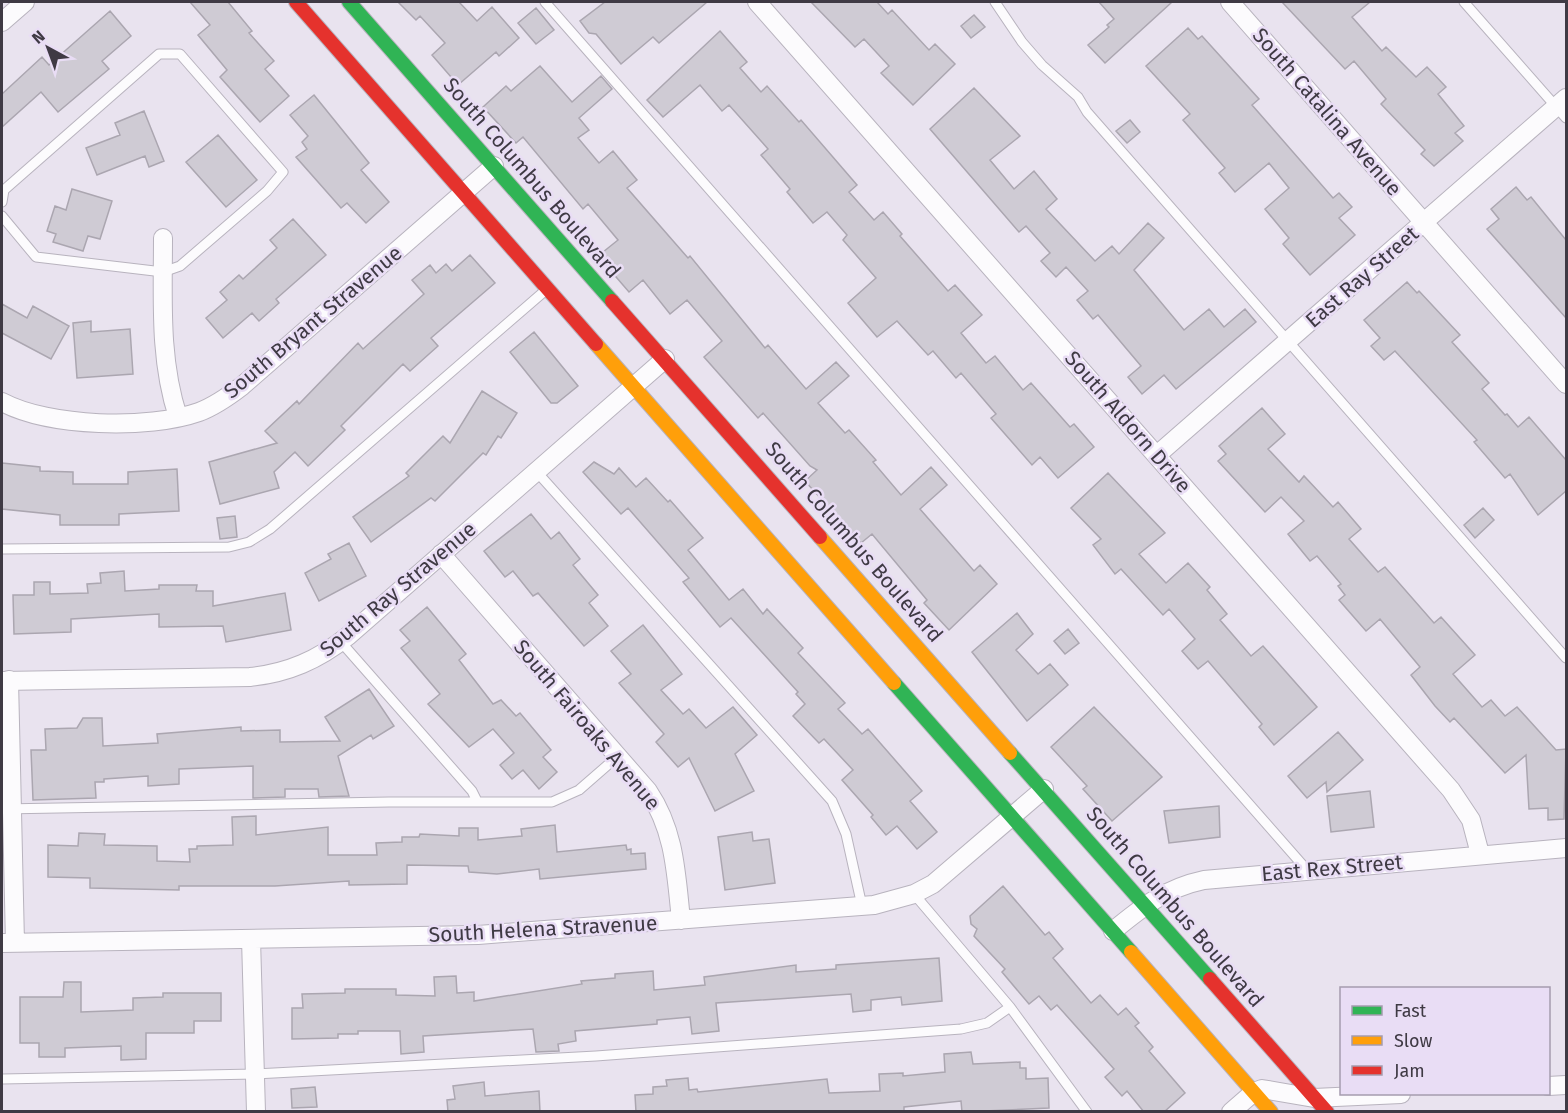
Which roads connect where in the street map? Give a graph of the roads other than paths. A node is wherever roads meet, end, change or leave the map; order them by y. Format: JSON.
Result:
{"nodes":[{"id":1,"x":25,"y":2,"type":"edge"},
{"id":2,"x":296,"y":2,"type":"edge"},
{"id":3,"x":349,"y":2,"type":"edge"},
{"id":4,"x":545,"y":2,"type":"edge"},
{"id":5,"x":757,"y":2,"type":"edge"},
{"id":6,"x":995,"y":2,"type":"edge"},
{"id":7,"x":1230,"y":2,"type":"edge"},
{"id":8,"x":1464,"y":2,"type":"edge"},
{"id":9,"x":2,"y":22,"type":"edge"},
{"id":10,"x":1563,"y":107,"type":"edge"},
{"id":11,"x":494,"y":166,"type":"junction"},
{"id":12,"x":463,"y":193,"type":"junction"},
{"id":13,"x":2,"y":202,"type":"edge"},
{"id":14,"x":2,"y":216,"type":"edge"},
{"id":15,"x":1424,"y":222,"type":"junction"},
{"id":16,"x":163,"y":238,"type":"dead end"},
{"id":17,"x":163,"y":272,"type":"junction"},
{"id":18,"x":547,"y":288,"type":"junction"},
{"id":19,"x":1288,"y":340,"type":"junction"},
{"id":20,"x":665,"y":359,"type":"junction"},
{"id":21,"x":1566,"y":384,"type":"edge"},
{"id":22,"x":633,"y":386,"type":"junction"},
{"id":23,"x":2,"y":402,"type":"edge"},
{"id":24,"x":178,"y":417,"type":"junction"},
{"id":25,"x":1156,"y":455,"type":"junction"},
{"id":26,"x":536,"y":471,"type":"junction"},
{"id":27,"x":2,"y":549,"type":"edge"},
{"id":28,"x":441,"y":554,"type":"junction"},
{"id":29,"x":341,"y":642,"type":"junction"},
{"id":30,"x":1566,"y":658,"type":"edge"},
{"id":31,"x":5,"y":680,"type":"edge"},
{"id":32,"x":618,"y":756,"type":"junction"},
{"id":33,"x":1044,"y":789,"type":"junction"},
{"id":34,"x":477,"y":801,"type":"junction"},
{"id":35,"x":7,"y":809,"type":"edge"},
{"id":36,"x":1012,"y":817,"type":"junction"},
{"id":37,"x":1566,"y":848,"type":"edge"},
{"id":38,"x":1480,"y":854,"type":"junction"},
{"id":39,"x":1308,"y":870,"type":"junction"},
{"id":40,"x":914,"y":894,"type":"junction"},
{"id":41,"x":1145,"y":904,"type":"junction"},
{"id":42,"x":862,"y":906,"type":"junction"},
{"id":43,"x":681,"y":920,"type":"junction"},
{"id":44,"x":1113,"y":931,"type":"junction"},
{"id":45,"x":251,"y":939,"type":"junction"},
{"id":46,"x":8,"y":943,"type":"edge"},
{"id":47,"x":1010,"y":1007,"type":"junction"},
{"id":48,"x":255,"y":1074,"type":"junction"},
{"id":49,"x":2,"y":1078,"type":"edge"},
{"id":50,"x":1566,"y":1085,"type":"edge"},
{"id":51,"x":1550,"y":1086,"type":"edge"},
{"id":52,"x":1254,"y":1092,"type":"junction"},
{"id":53,"x":1394,"y":1095,"type":"edge"},
{"id":54,"x":1320,"y":1105,"type":"edge"},
{"id":55,"x":256,"y":1112,"type":"edge"},
{"id":56,"x":1088,"y":1112,"type":"edge"},
{"id":57,"x":1231,"y":1112,"type":"edge"},
{"id":58,"x":1271,"y":1112,"type":"edge"}],
"edges":[{"from":1,"to":9,"type":"street"},
{"from":2,"to":12,"type":"street"},
{"from":3,"to":11,"type":"street","name":"South Columbus Boulevard"},
{"from":4,"to":39,"type":"lane"},
{"from":5,"to":25,"type":"street","name":"South Aldorn Drive"},
{"from":6,"to":19,"type":"lane"},
{"from":7,"to":15,"type":"street","name":"South Catalina Avenue"},
{"from":8,"to":10,"type":"lane"},
{"from":10,"to":15,"type":"street","name":"East Ray Street"},
{"from":11,"to":12,"type":"street","name":"South Bryant Stravenue"},
{"from":11,"to":20,"type":"street","name":"South Columbus Boulevard"},
{"from":12,"to":18,"type":"street"},
{"from":12,"to":24,"type":"street","name":"South Bryant Stravenue"},
{"from":13,"to":17,"type":"lane"},
{"from":14,"to":17,"type":"lane"},
{"from":15,"to":19,"type":"street","name":"East Ray Street"},
{"from":15,"to":21,"type":"street","name":"South Catalina Avenue"},
{"from":16,"to":17,"type":"street"},
{"from":17,"to":24,"type":"street"},
{"from":18,"to":22,"type":"street"},
{"from":18,"to":27,"type":"lane"},
{"from":19,"to":25,"type":"street","name":"East Ray Street"},
{"from":19,"to":30,"type":"lane"},
{"from":20,"to":22,"type":"street","name":"South Ray Stravenue"},
{"from":20,"to":33,"type":"street","name":"South Columbus Boulevard"},
{"from":22,"to":26,"type":"street","name":"South Ray Stravenue"},
{"from":22,"to":36,"type":"street"},
{"from":23,"to":24,"type":"street","name":"South Bryant Stravenue"},
{"from":25,"to":38,"type":"street","name":"South Aldorn Drive"},
{"from":26,"to":28,"type":"street","name":"South Ray Stravenue"},
{"from":26,"to":42,"type":"lane"},
{"from":28,"to":29,"type":"street","name":"South Ray Stravenue"},
{"from":28,"to":32,"type":"street","name":"South Fairoaks Avenue"},
{"from":29,"to":31,"type":"street","name":"South Ray Stravenue"},
{"from":29,"to":34,"type":"lane"},
{"from":31,"to":35,"type":"street"},
{"from":32,"to":34,"type":"lane"},
{"from":32,"to":43,"type":"street","name":"South Fairoaks Avenue"},
{"from":33,"to":36,"type":"street","name":"South Helena Stravenue"},
{"from":33,"to":41,"type":"street","name":"South Columbus Boulevard"},
{"from":34,"to":35,"type":"lane"},
{"from":35,"to":46,"type":"street"},
{"from":36,"to":40,"type":"street","name":"South Helena Stravenue"},
{"from":36,"to":44,"type":"street"},
{"from":37,"to":38,"type":"street","name":"East Rex Street"},
{"from":38,"to":39,"type":"street","name":"East Rex Street"},
{"from":39,"to":41,"type":"street","name":"East Rex Street"},
{"from":40,"to":42,"type":"street","name":"South Helena Stravenue"},
{"from":40,"to":47,"type":"lane"},
{"from":41,"to":44,"type":"street","name":"East Rex Street"},
{"from":41,"to":54,"type":"street","name":"South Columbus Boulevard"},
{"from":42,"to":43,"type":"street","name":"South Helena Stravenue"},
{"from":43,"to":45,"type":"street","name":"South Helena Stravenue"},
{"from":44,"to":52,"type":"street"},
{"from":45,"to":46,"type":"street","name":"South Helena Stravenue"},
{"from":45,"to":48,"type":"street"},
{"from":47,"to":48,"type":"lane"},
{"from":47,"to":56,"type":"lane"},
{"from":48,"to":49,"type":"lane"},
{"from":48,"to":55,"type":"street"},
{"from":50,"to":51,"type":"street"},
{"from":52,"to":54,"type":"street"},
{"from":52,"to":57,"type":"street"},
{"from":52,"to":58,"type":"street"},
{"from":53,"to":54,"type":"street"}]}
